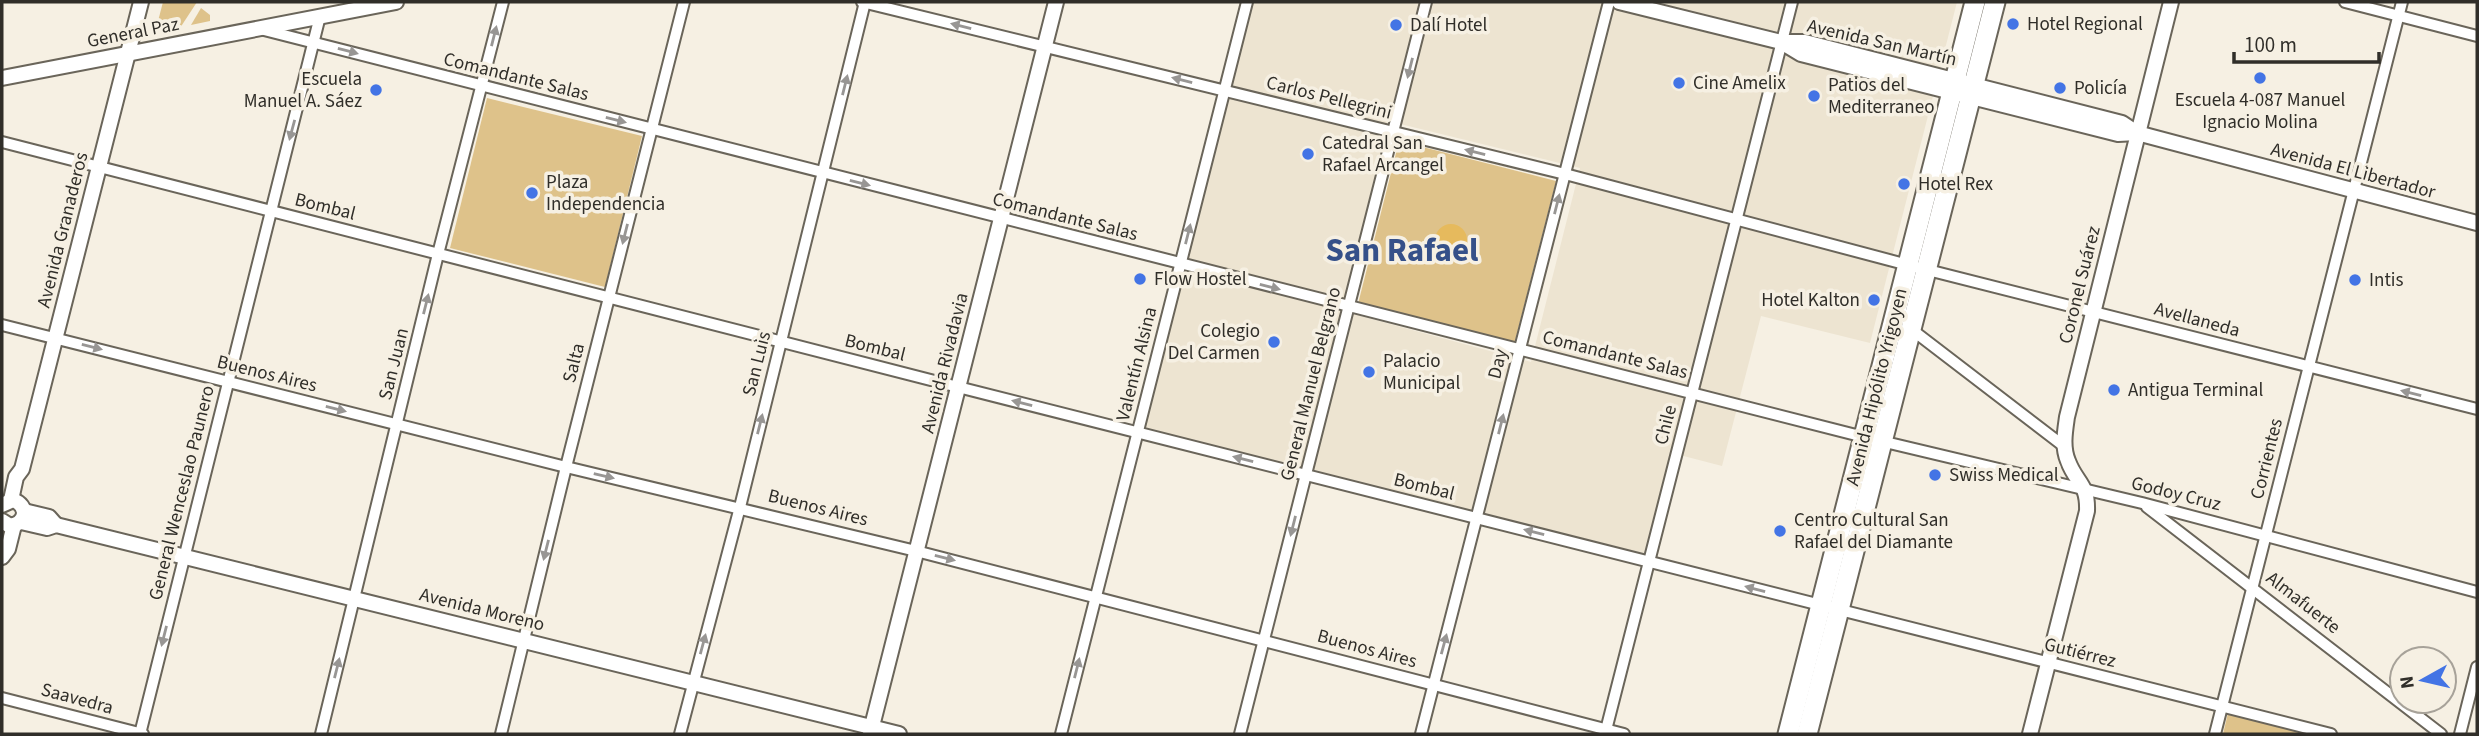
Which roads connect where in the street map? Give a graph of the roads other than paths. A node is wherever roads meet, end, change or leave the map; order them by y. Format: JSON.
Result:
{"nodes":[{"id":1,"x":141,"y":2,"type":"edge"},
{"id":2,"x":396,"y":2,"type":"edge"},
{"id":3,"x":503,"y":2,"type":"edge"},
{"id":4,"x":684,"y":2,"type":"edge"},
{"id":5,"x":864,"y":2,"type":"edge"},
{"id":6,"x":1056,"y":2,"type":"edge"},
{"id":7,"x":1247,"y":2,"type":"edge"},
{"id":8,"x":1426,"y":2,"type":"edge"},
{"id":9,"x":1609,"y":2,"type":"edge"},
{"id":10,"x":1619,"y":2,"type":"edge"},
{"id":11,"x":1792,"y":2,"type":"edge"},
{"id":12,"x":1975,"y":2,"type":"edge"},
{"id":13,"x":1994,"y":2,"type":"edge"},
{"id":14,"x":2171,"y":2,"type":"edge"},
{"id":15,"x":2345,"y":2,"type":"edge"},
{"id":16,"x":2402,"y":2,"type":"edge"},
{"id":17,"x":320,"y":16,"type":"junction"},
{"id":18,"x":2399,"y":16,"type":"junction"},
{"id":19,"x":258,"y":28,"type":"junction"},
{"id":20,"x":2477,"y":36,"type":"edge"},
{"id":21,"x":315,"y":42,"type":"junction"},
{"id":22,"x":1782,"y":43,"type":"junction"},
{"id":23,"x":1045,"y":47,"type":"junction"},
{"id":24,"x":128,"y":53,"type":"junction"},
{"id":25,"x":2,"y":78,"type":"edge"},
{"id":26,"x":481,"y":87,"type":"junction"},
{"id":27,"x":1963,"y":88,"type":"junction"},
{"id":28,"x":1225,"y":91,"type":"junction"},
{"id":29,"x":652,"y":129,"type":"junction"},
{"id":30,"x":1393,"y":132,"type":"junction"},
{"id":31,"x":2137,"y":133,"type":"junction"},
{"id":32,"x":2,"y":142,"type":"edge"},
{"id":33,"x":99,"y":167,"type":"junction"},
{"id":34,"x":823,"y":173,"type":"junction"},
{"id":35,"x":1565,"y":174,"type":"junction"},
{"id":36,"x":2353,"y":192,"type":"junction"},
{"id":37,"x":271,"y":211,"type":"junction"},
{"id":38,"x":1002,"y":218,"type":"junction"},
{"id":39,"x":1737,"y":219,"type":"junction"},
{"id":40,"x":2477,"y":223,"type":"edge"},
{"id":41,"x":438,"y":254,"type":"junction"},
{"id":42,"x":1181,"y":264,"type":"junction"},
{"id":43,"x":1917,"y":267,"type":"junction"},
{"id":44,"x":609,"y":298,"type":"junction"},
{"id":45,"x":1349,"y":306,"type":"junction"},
{"id":46,"x":2093,"y":312,"type":"junction"},
{"id":47,"x":2,"y":325,"type":"edge"},
{"id":48,"x":1911,"y":329,"type":"junction"},
{"id":49,"x":55,"y":338,"type":"junction"},
{"id":50,"x":780,"y":342,"type":"junction"},
{"id":51,"x":1520,"y":349,"type":"junction"},
{"id":52,"x":2308,"y":367,"type":"junction"},
{"id":53,"x":228,"y":382,"type":"junction"},
{"id":54,"x":958,"y":387,"type":"junction"},
{"id":55,"x":1692,"y":393,"type":"junction"},
{"id":56,"x":2477,"y":409,"type":"edge"},
{"id":57,"x":397,"y":424,"type":"junction"},
{"id":58,"x":1138,"y":433,"type":"junction"},
{"id":59,"x":1873,"y":439,"type":"junction"},
{"id":60,"x":2065,"y":447,"type":"junction"},
{"id":61,"x":566,"y":467,"type":"junction"},
{"id":62,"x":1306,"y":475,"type":"junction"},
{"id":63,"x":2085,"y":489,"type":"junction"},
{"id":64,"x":2142,"y":503,"type":"junction"},
{"id":65,"x":740,"y":507,"type":"junction"},
{"id":66,"x":11,"y":515,"type":"edge"},
{"id":67,"x":1477,"y":518,"type":"junction"},
{"id":68,"x":2267,"y":536,"type":"junction"},
{"id":69,"x":916,"y":551,"type":"junction"},
{"id":70,"x":185,"y":555,"type":"junction"},
{"id":71,"x":2,"y":556,"type":"edge"},
{"id":72,"x":1650,"y":561,"type":"junction"},
{"id":73,"x":2253,"y":589,"type":"junction"},
{"id":74,"x":2477,"y":592,"type":"edge"},
{"id":75,"x":1095,"y":596,"type":"junction"},
{"id":76,"x":354,"y":598,"type":"junction"},
{"id":77,"x":1830,"y":608,"type":"junction"},
{"id":78,"x":524,"y":640,"type":"junction"},
{"id":79,"x":1264,"y":640,"type":"junction"},
{"id":80,"x":2049,"y":663,"type":"junction"},
{"id":81,"x":2477,"y":667,"type":"edge"},
{"id":82,"x":694,"y":682,"type":"junction"},
{"id":83,"x":1434,"y":684,"type":"junction"},
{"id":84,"x":2,"y":698,"type":"edge"},
{"id":85,"x":2222,"y":706,"type":"junction"},
{"id":86,"x":871,"y":731,"type":"edge"},
{"id":87,"x":1606,"y":732,"type":"edge"},
{"id":88,"x":141,"y":734,"type":"edge"},
{"id":89,"x":321,"y":734,"type":"edge"},
{"id":90,"x":501,"y":734,"type":"edge"},
{"id":91,"x":680,"y":734,"type":"edge"},
{"id":92,"x":899,"y":734,"type":"edge"},
{"id":93,"x":1061,"y":734,"type":"edge"},
{"id":94,"x":1241,"y":734,"type":"edge"},
{"id":95,"x":1421,"y":734,"type":"edge"},
{"id":96,"x":1624,"y":734,"type":"edge"},
{"id":97,"x":1788,"y":734,"type":"edge"},
{"id":98,"x":1807,"y":734,"type":"edge"},
{"id":99,"x":2031,"y":734,"type":"edge"},
{"id":100,"x":2215,"y":734,"type":"edge"},
{"id":101,"x":2331,"y":734,"type":"edge"},
{"id":102,"x":2441,"y":734,"type":"edge"},
{"id":103,"x":2460,"y":734,"type":"edge"}],
"edges":[{"from":1,"to":24,"type":"street","name":"Avenida Granaderos"},
{"from":2,"to":17,"type":"street","name":"General Paz"},
{"from":26,"to":3,"type":"street","name":"San Juan","one_way":true},
{"from":4,"to":29,"type":"street","name":"Salta"},
{"from":23,"to":5,"type":"street","name":"Carlos Pellegrini","one_way":true},
{"from":34,"to":5,"type":"street","name":"San Luis","one_way":true},
{"from":6,"to":23,"type":"street","name":"Avenida Rivadavia"},
{"from":7,"to":28,"type":"street","name":"Valentín Alsina"},
{"from":8,"to":30,"type":"street","name":"General Manuel Belgrano","one_way":true},
{"from":9,"to":35,"type":"street","name":"Day"},
{"from":10,"to":22,"type":"street","name":"Avenida San Martín"},
{"from":11,"to":22,"type":"street","name":"Chile"},
{"from":12,"to":27,"type":"highway"},
{"from":13,"to":27,"type":"highway"},
{"from":14,"to":31,"type":"street","name":"Coronel Suárez"},
{"from":15,"to":18,"type":"street"},
{"from":16,"to":18,"type":"street","name":"Corrientes"},
{"from":17,"to":19,"type":"street","name":"General Paz"},
{"from":17,"to":21,"type":"street","name":"General Wenceslao Paunero"},
{"from":18,"to":20,"type":"street"},
{"from":18,"to":36,"type":"street","name":"Corrientes"},
{"from":19,"to":21,"type":"street","name":"Comandante Salas"},
{"from":19,"to":24,"type":"street","name":"General Paz"},
{"from":21,"to":26,"type":"street","name":"Comandante Salas","one_way":true},
{"from":21,"to":37,"type":"street","name":"General Wenceslao Paunero","one_way":true},
{"from":22,"to":27,"type":"street","name":"Avenida San Martín"},
{"from":22,"to":39,"type":"street","name":"Chile"},
{"from":28,"to":23,"type":"street","name":"Carlos Pellegrini","one_way":true},
{"from":23,"to":38,"type":"street","name":"Avenida Rivadavia"},
{"from":24,"to":25,"type":"street","name":"General Paz"},
{"from":24,"to":33,"type":"street","name":"Avenida Granaderos"},
{"from":26,"to":29,"type":"street","name":"Comandante Salas","one_way":true},
{"from":26,"to":41,"type":"street","name":"San Juan"},
{"from":27,"to":31,"type":"street","name":"Avenida El Libertador"},
{"from":27,"to":43,"type":"highway","name":"Avenida Hipólito Yrigoyen"},
{"from":28,"to":30,"type":"street","name":"Carlos Pellegrini"},
{"from":42,"to":28,"type":"street","name":"Valentín Alsina","one_way":true},
{"from":29,"to":34,"type":"street","name":"Comandante Salas"},
{"from":29,"to":44,"type":"street","name":"Salta","one_way":true},
{"from":35,"to":30,"type":"street","name":"Carlos Pellegrini","one_way":true},
{"from":30,"to":45,"type":"street","name":"General Manuel Belgrano"},
{"from":31,"to":36,"type":"street","name":"Avenida El Libertador"},
{"from":31,"to":46,"type":"street","name":"Coronel Suárez"},
{"from":32,"to":33,"type":"street","name":"Bombal"},
{"from":33,"to":37,"type":"street","name":"Bombal"},
{"from":33,"to":49,"type":"street","name":"Avenida Granaderos"},
{"from":34,"to":38,"type":"street","name":"Comandante Salas","one_way":true},
{"from":34,"to":50,"type":"street","name":"San Luis"},
{"from":35,"to":39,"type":"street","name":"Carlos Pellegrini"},
{"from":51,"to":35,"type":"street","name":"Day","one_way":true},
{"from":36,"to":40,"type":"street","name":"Avenida El Libertador"},
{"from":36,"to":52,"type":"street","name":"Corrientes"},
{"from":37,"to":41,"type":"street","name":"Bombal"},
{"from":37,"to":53,"type":"street","name":"General Wenceslao Paunero"},
{"from":38,"to":42,"type":"street","name":"Comandante Salas"},
{"from":38,"to":54,"type":"street","name":"Avenida Rivadavia"},
{"from":39,"to":43,"type":"street","name":"Carlos Pellegrini"},
{"from":39,"to":55,"type":"street","name":"Chile"},
{"from":41,"to":44,"type":"street","name":"Bombal"},
{"from":57,"to":41,"type":"street","name":"San Juan","one_way":true},
{"from":42,"to":45,"type":"street","name":"Comandante Salas","one_way":true},
{"from":42,"to":58,"type":"street","name":"Valentín Alsina"},
{"from":43,"to":46,"type":"street","name":"Avellaneda"},
{"from":43,"to":48,"type":"highway","name":"Avenida Hipólito Yrigoyen"},
{"from":43,"to":59,"type":"highway","name":"Avenida Hipólito Yrigoyen"},
{"from":44,"to":50,"type":"street","name":"Bombal"},
{"from":44,"to":61,"type":"street","name":"Salta"},
{"from":45,"to":51,"type":"street","name":"Comandante Salas"},
{"from":45,"to":62,"type":"street","name":"General Manuel Belgrano"},
{"from":46,"to":52,"type":"street","name":"Avellaneda"},
{"from":46,"to":60,"type":"street","name":"Coronel Suárez"},
{"from":47,"to":49,"type":"street","name":"Buenos Aires"},
{"from":48,"to":59,"type":"highway","name":"Avenida Hipólito Yrigoyen"},
{"from":48,"to":60,"type":"street"},
{"from":49,"to":53,"type":"street","name":"Buenos Aires","one_way":true},
{"from":49,"to":66,"type":"street","name":"Avenida Granaderos"},
{"from":50,"to":54,"type":"street","name":"Bombal"},
{"from":65,"to":50,"type":"street","name":"San Luis","one_way":true},
{"from":51,"to":55,"type":"street","name":"Comandante Salas"},
{"from":67,"to":51,"type":"street","name":"Day","one_way":true},
{"from":56,"to":52,"type":"street","name":"Avellaneda","one_way":true},
{"from":52,"to":68,"type":"street","name":"Corrientes"},
{"from":53,"to":57,"type":"street","name":"Buenos Aires","one_way":true},
{"from":53,"to":70,"type":"street","name":"General Wenceslao Paunero"},
{"from":58,"to":54,"type":"street","name":"Bombal","one_way":true},
{"from":54,"to":69,"type":"street","name":"Avenida Rivadavia"},
{"from":55,"to":59,"type":"street","name":"Comandante Salas"},
{"from":55,"to":72,"type":"street","name":"Chile"},
{"from":57,"to":61,"type":"street","name":"Buenos Aires"},
{"from":57,"to":76,"type":"street","name":"San Juan"},
{"from":62,"to":58,"type":"street","name":"Bombal","one_way":true},
{"from":58,"to":75,"type":"street","name":"Valentín Alsina"},
{"from":59,"to":63,"type":"street","name":"Godoy Cruz"},
{"from":59,"to":77,"type":"highway","name":"Avenida Hipólito Yrigoyen"},
{"from":60,"to":63,"type":"street"},
{"from":61,"to":65,"type":"street","name":"Buenos Aires","one_way":true},
{"from":61,"to":78,"type":"street","name":"Salta","one_way":true},
{"from":62,"to":67,"type":"street","name":"Bombal"},
{"from":62,"to":79,"type":"street","name":"General Manuel Belgrano","one_way":true},
{"from":63,"to":64,"type":"street","name":"Godoy Cruz"},
{"from":63,"to":80,"type":"street"},
{"from":64,"to":68,"type":"street","name":"Godoy Cruz"},
{"from":64,"to":73,"type":"street","name":"Almafuerte"},
{"from":65,"to":69,"type":"street","name":"Buenos Aires"},
{"from":82,"to":65,"type":"street","name":"San Luis","one_way":true},
{"from":66,"to":70,"type":"street","name":"Avenida Moreno"},
{"from":66,"to":71,"type":"street","name":"Avenida Granaderos"},
{"from":72,"to":67,"type":"street","name":"Bombal","one_way":true},
{"from":83,"to":67,"type":"street","name":"Day","one_way":true},
{"from":68,"to":73,"type":"street","name":"Corrientes"},
{"from":68,"to":74,"type":"street","name":"Godoy Cruz"},
{"from":69,"to":75,"type":"street","name":"Buenos Aires","one_way":true},
{"from":69,"to":86,"type":"street","name":"Avenida Rivadavia"},
{"from":70,"to":76,"type":"street","name":"Avenida Moreno"},
{"from":70,"to":88,"type":"street","name":"General Wenceslao Paunero","one_way":true},
{"from":77,"to":72,"type":"street","name":"Bombal","one_way":true},
{"from":72,"to":87,"type":"street","name":"Chile"},
{"from":73,"to":85,"type":"street","name":"Corrientes"},
{"from":73,"to":102,"type":"street","name":"Almafuerte"},
{"from":75,"to":79,"type":"street","name":"Buenos Aires"},
{"from":93,"to":75,"type":"street","name":"Valentín Alsina","one_way":true},
{"from":76,"to":78,"type":"street","name":"Avenida Moreno"},
{"from":89,"to":76,"type":"street","name":"San Juan","one_way":true},
{"from":77,"to":80,"type":"street","name":"Gutiérrez"},
{"from":77,"to":97,"type":"highway","name":"Avenida Hipólito Yrigoyen"},
{"from":77,"to":98,"type":"highway","name":"Avenida Hipólito Yrigoyen"},
{"from":78,"to":82,"type":"street","name":"Avenida Moreno"},
{"from":78,"to":90,"type":"street","name":"Salta"},
{"from":79,"to":83,"type":"street","name":"Buenos Aires"},
{"from":79,"to":94,"type":"street","name":"General Manuel Belgrano"},
{"from":80,"to":85,"type":"street","name":"Gutiérrez"},
{"from":80,"to":99,"type":"street"},
{"from":81,"to":103,"type":"street"},
{"from":82,"to":86,"type":"street","name":"Avenida Moreno"},
{"from":82,"to":91,"type":"street","name":"San Luis"},
{"from":83,"to":87,"type":"street","name":"Buenos Aires"},
{"from":83,"to":95,"type":"street","name":"Day"},
{"from":84,"to":88,"type":"street","name":"Saavedra"},
{"from":85,"to":100,"type":"street","name":"Corrientes"},
{"from":85,"to":101,"type":"street","name":"Gutiérrez"},
{"from":86,"to":92,"type":"street","name":"Avenida Moreno"},
{"from":87,"to":96,"type":"street","name":"Buenos Aires"}]}
